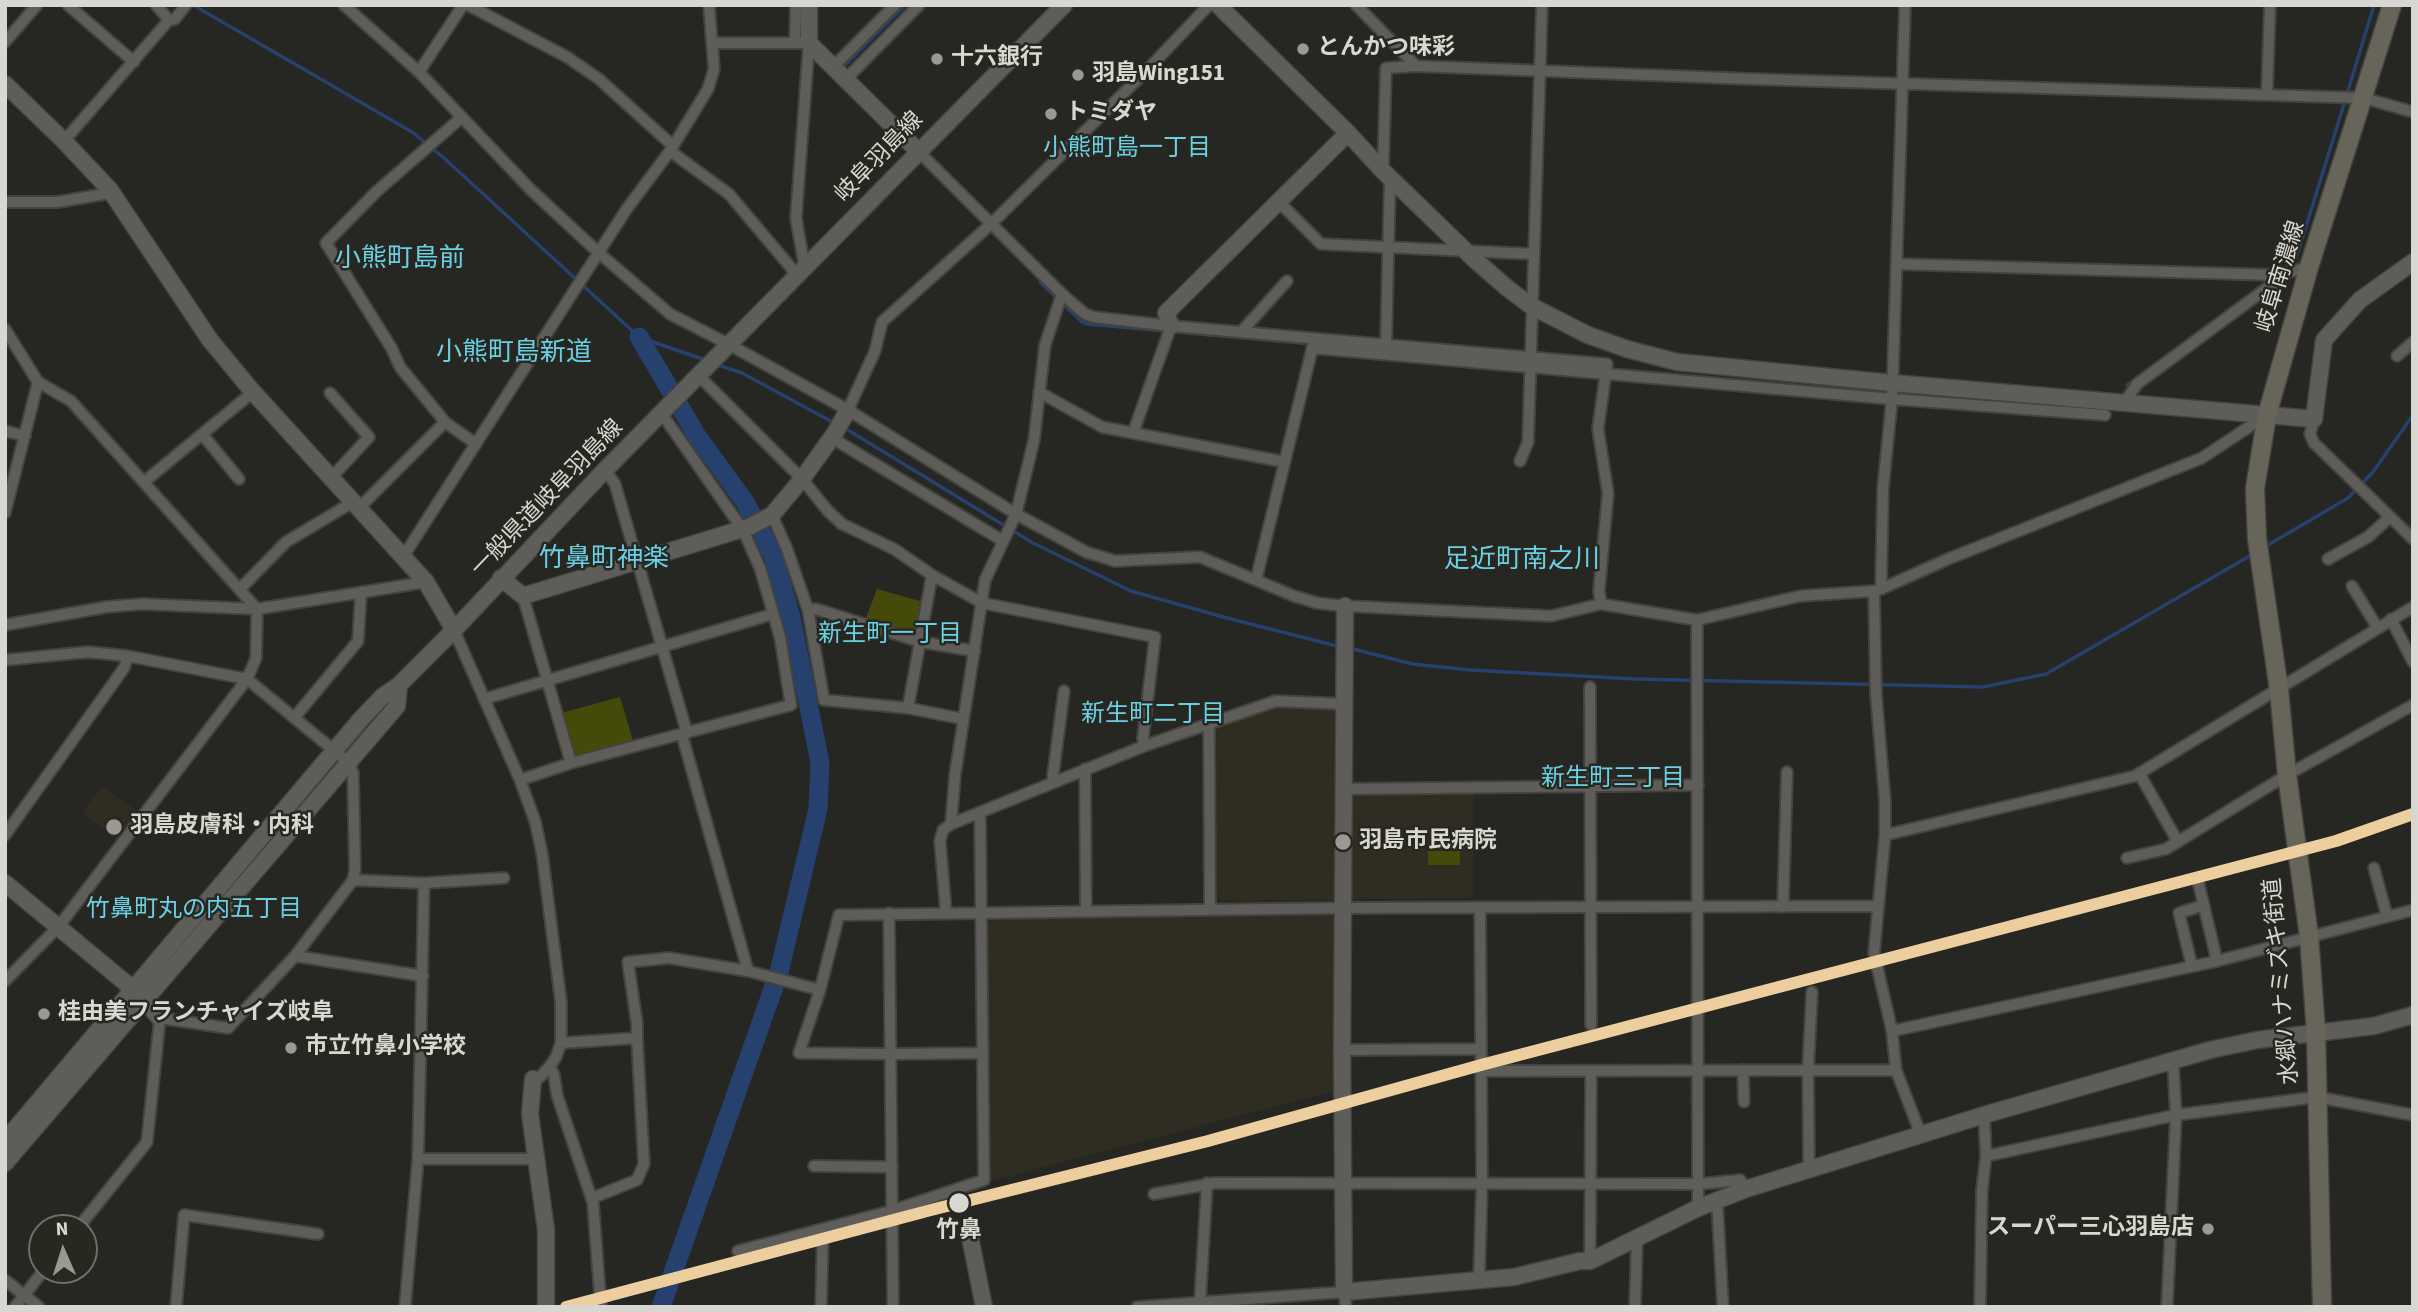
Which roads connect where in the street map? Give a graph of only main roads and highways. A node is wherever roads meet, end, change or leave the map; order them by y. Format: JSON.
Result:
{"nodes":[{"id":1,"x":2392,"y":5,"type":"edge"},
{"id":2,"x":2262,"y":569,"type":"joint"},
{"id":3,"x":2322,"y":1307,"type":"edge"}],
"edges":[{"from":1,"to":2,"type":"main road","name":"岐阜南濃線"},
{"from":2,"to":3,"type":"main road","name":"水郷ハナミズキ街道"}]}
